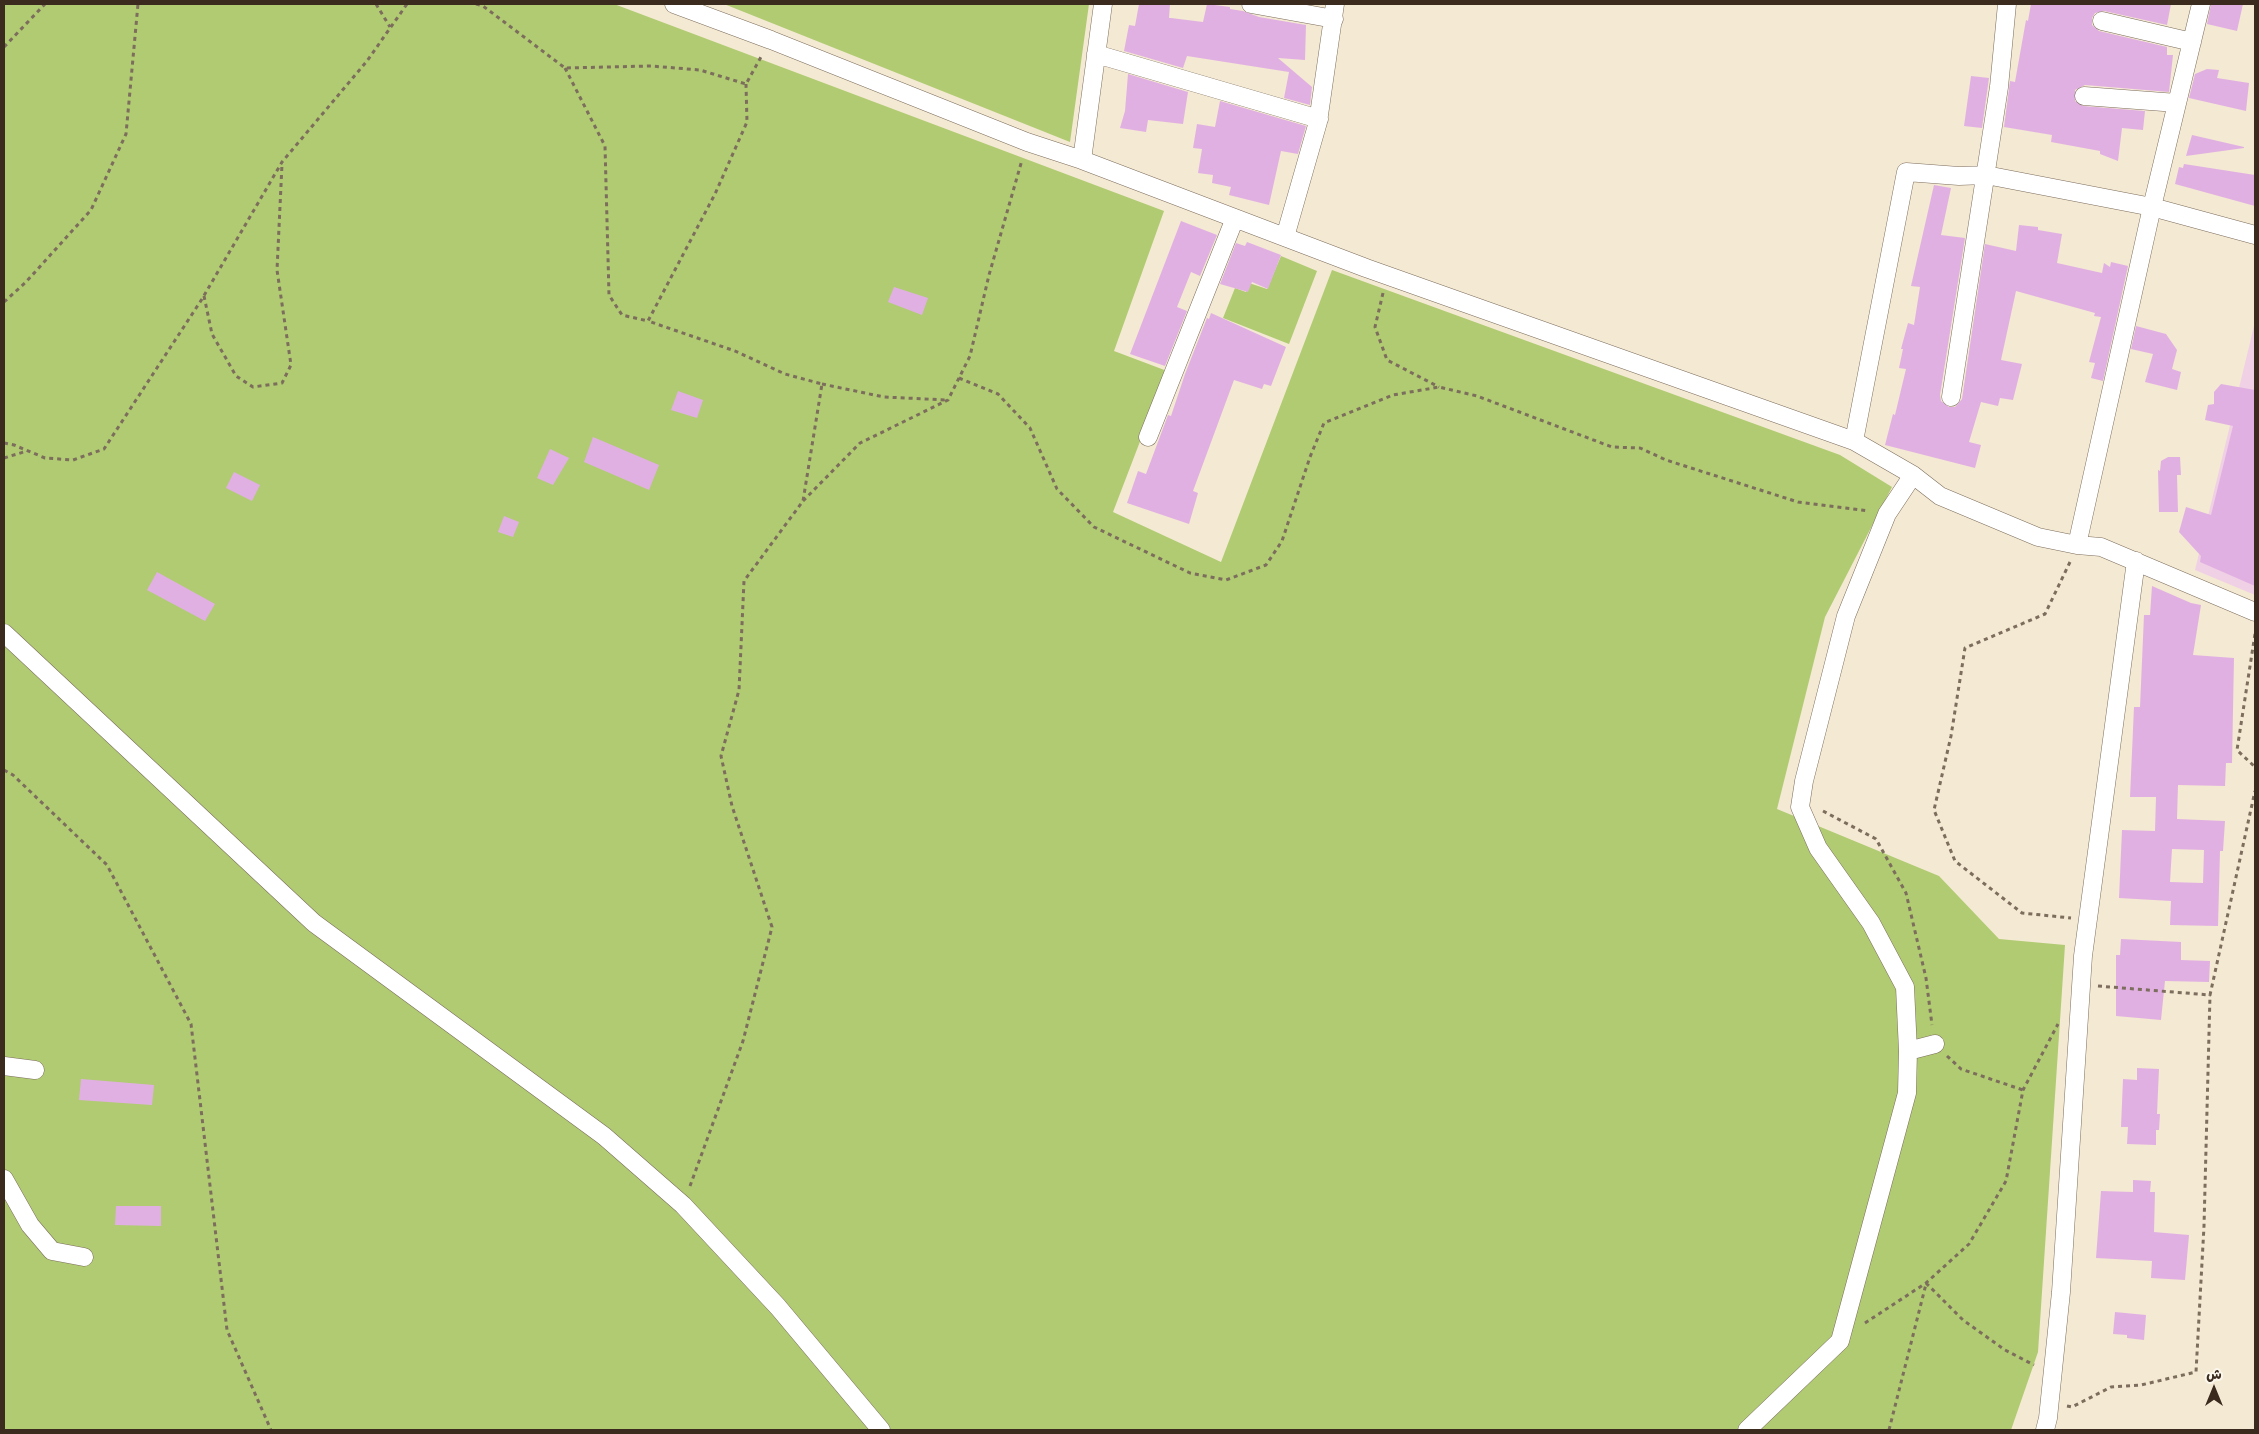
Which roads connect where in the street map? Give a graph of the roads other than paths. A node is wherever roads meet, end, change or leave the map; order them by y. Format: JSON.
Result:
{"nodes":[{"id":1,"x":674,"y":4,"type":"edge"},
{"id":2,"x":1103,"y":4,"type":"edge"},
{"id":3,"x":1251,"y":4,"type":"edge"},
{"id":4,"x":2007,"y":4,"type":"edge"},
{"id":5,"x":2201,"y":4,"type":"edge"},
{"id":6,"x":1335,"y":11,"type":"edge"},
{"id":7,"x":2102,"y":21,"type":"dead end"},
{"id":8,"x":2192,"y":42,"type":"junction"},
{"id":9,"x":1096,"y":54,"type":"junction"},
{"id":10,"x":2084,"y":96,"type":"dead end"},
{"id":11,"x":2177,"y":103,"type":"junction"},
{"id":12,"x":1319,"y":119,"type":"junction"},
{"id":13,"x":1082,"y":160,"type":"junction"},
{"id":14,"x":1986,"y":175,"type":"junction"},
{"id":15,"x":2152,"y":207,"type":"junction"},
{"id":16,"x":1235,"y":218,"type":"junction"},
{"id":17,"x":2255,"y":235,"type":"edge"},
{"id":18,"x":1285,"y":237,"type":"junction"},
{"id":19,"x":1951,"y":397,"type":"dead end"},
{"id":20,"x":1148,"y":437,"type":"dead end"},
{"id":21,"x":1854,"y":441,"type":"junction"},
{"id":22,"x":1913,"y":475,"type":"junction"},
{"id":23,"x":2077,"y":545,"type":"junction"},
{"id":24,"x":2136,"y":561,"type":"junction"},
{"id":25,"x":2255,"y":612,"type":"edge"},
{"id":26,"x":4,"y":633,"type":"edge"},
{"id":27,"x":1935,"y":1044,"type":"road end"},
{"id":28,"x":1908,"y":1050,"type":"junction"},
{"id":29,"x":4,"y":1066,"type":"edge"},
{"id":30,"x":35,"y":1070,"type":"dead end"},
{"id":31,"x":4,"y":1179,"type":"edge"},
{"id":32,"x":84,"y":1257,"type":"dead end"},
{"id":33,"x":881,"y":1430,"type":"edge"},
{"id":34,"x":1746,"y":1430,"type":"edge"},
{"id":35,"x":2045,"y":1430,"type":"edge"}],
"edges":[{"from":1,"to":13,"type":"street"},
{"from":2,"to":9,"type":"street"},
{"from":3,"to":6,"type":"street"},
{"from":4,"to":14,"type":"street"},
{"from":5,"to":8,"type":"street"},
{"from":6,"to":12,"type":"street"},
{"from":7,"to":8,"type":"street"},
{"from":8,"to":11,"type":"street"},
{"from":9,"to":12,"type":"street"},
{"from":9,"to":13,"type":"street"},
{"from":10,"to":11,"type":"street"},
{"from":11,"to":15,"type":"street"},
{"from":12,"to":18,"type":"street"},
{"from":13,"to":16,"type":"street"},
{"from":14,"to":15,"type":"street"},
{"from":14,"to":19,"type":"street"},
{"from":14,"to":21,"type":"street"},
{"from":15,"to":17,"type":"street"},
{"from":15,"to":23,"type":"street"},
{"from":16,"to":18,"type":"street"},
{"from":16,"to":20,"type":"street"},
{"from":18,"to":21,"type":"street"},
{"from":21,"to":22,"type":"street"},
{"from":22,"to":23,"type":"street"},
{"from":22,"to":28,"type":"street"},
{"from":23,"to":24,"type":"street"},
{"from":24,"to":25,"type":"street"},
{"from":24,"to":35,"type":"street"},
{"from":26,"to":33,"type":"street"},
{"from":27,"to":28,"type":"street"},
{"from":28,"to":34,"type":"street"},
{"from":29,"to":30,"type":"street"},
{"from":31,"to":32,"type":"street"}]}
